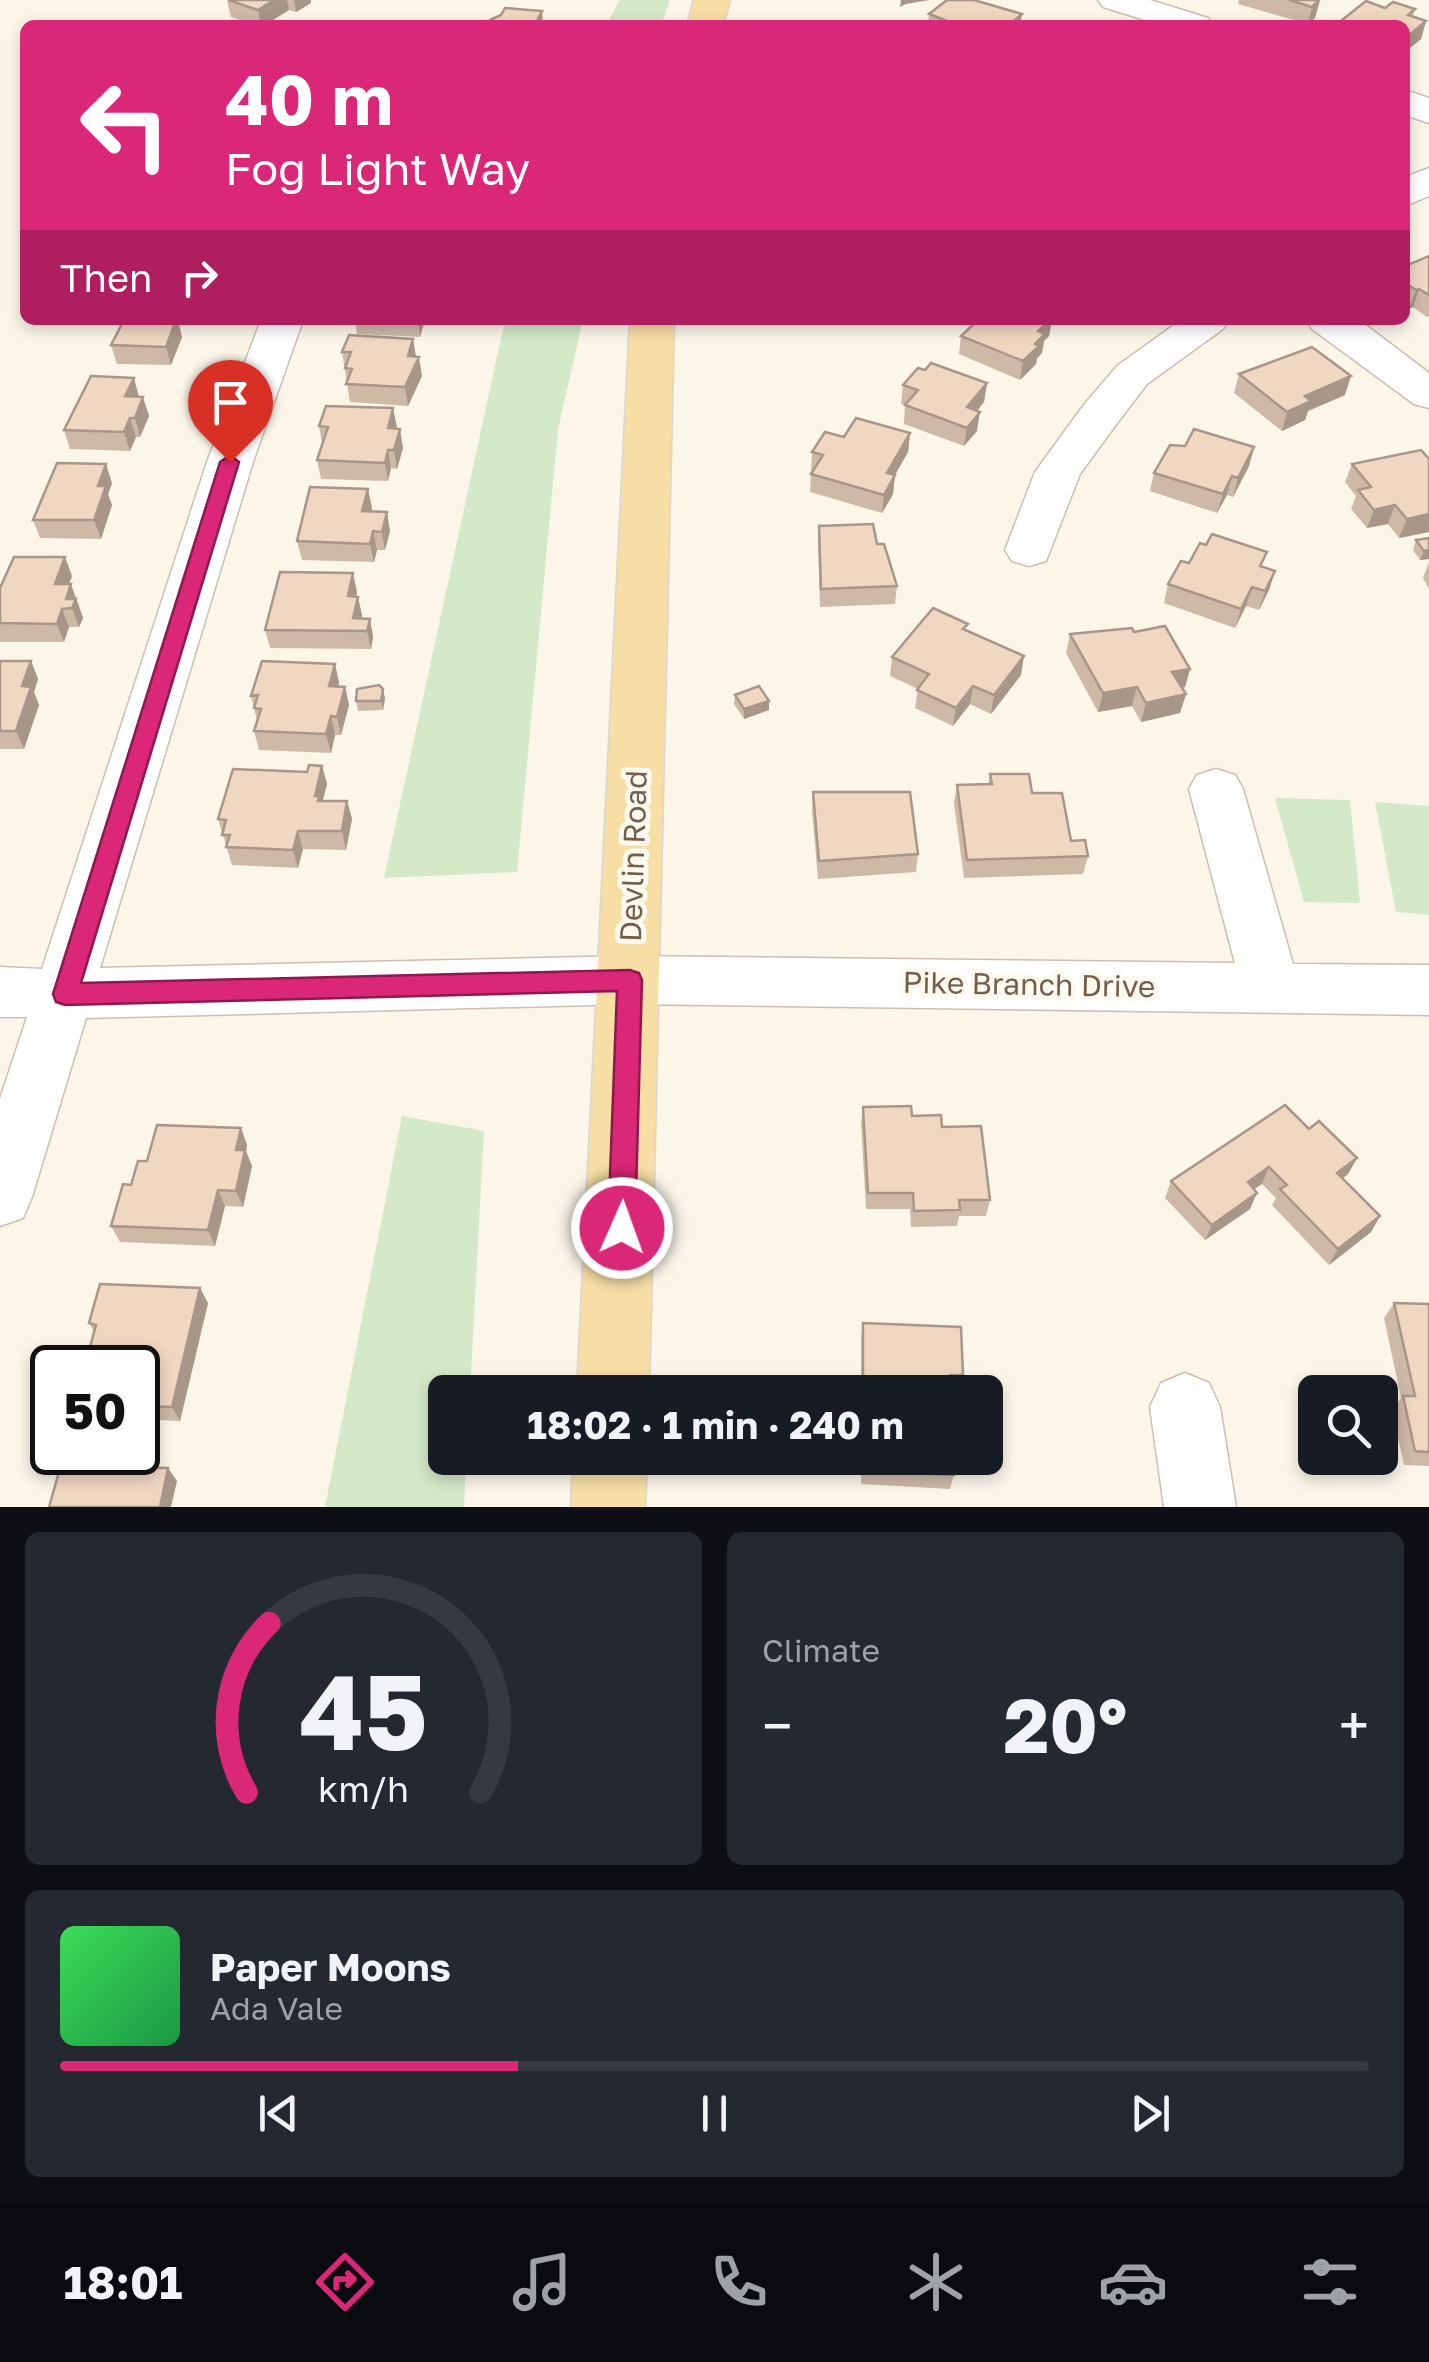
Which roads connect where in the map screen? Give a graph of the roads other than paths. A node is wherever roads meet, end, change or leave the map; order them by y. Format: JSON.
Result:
{"nodes":[{"id":1,"x":1115,"y":0,"type":"edge"},
{"id":2,"x":1180,"y":20,"type":"edge"},
{"id":3,"x":280,"y":325,"type":"edge"},
{"id":4,"x":652,"y":325,"type":"edge"},
{"id":5,"x":1201,"y":325,"type":"edge"},
{"id":6,"x":1336,"y":325,"type":"edge"},
{"id":7,"x":1429,"y":394,"type":"edge"},
{"id":8,"x":1028,"y":550,"type":"dead end"},
{"id":9,"x":1216,"y":789,"type":"dead end"},
{"id":10,"x":630,"y":980,"type":"junction"},
{"id":11,"x":1271,"y":988,"type":"junction"},
{"id":12,"x":1429,"y":990,"type":"edge"},
{"id":13,"x":0,"y":992,"type":"edge"},
{"id":14,"x":65,"y":994,"type":"junction"},
{"id":15,"x":0,"y":1197,"type":"edge"},
{"id":16,"x":614,"y":1375,"type":"edge"},
{"id":17,"x":1185,"y":1407,"type":"dead end"},
{"id":18,"x":609,"y":1475,"type":"edge"},
{"id":19,"x":608,"y":1507,"type":"edge"},
{"id":20,"x":1200,"y":1507,"type":"edge"}],
"edges":[{"from":1,"to":2,"type":"street"},
{"from":3,"to":14,"type":"street"},
{"from":4,"to":10,"type":"main road","name":"Devlin Road"},
{"from":5,"to":8,"type":"street"},
{"from":6,"to":7,"type":"street"},
{"from":9,"to":11,"type":"street"},
{"from":10,"to":11,"type":"street","name":"Pike Branch Drive"},
{"from":10,"to":14,"type":"street","name":"Pike Branch Drive"},
{"from":10,"to":16,"type":"main road","name":"Devlin Road"},
{"from":11,"to":12,"type":"street","name":"Pike Branch Drive"},
{"from":13,"to":14,"type":"street","name":"Pike Branch Drive"},
{"from":14,"to":15,"type":"street"},
{"from":17,"to":20,"type":"street"},
{"from":18,"to":19,"type":"main road"}]}
